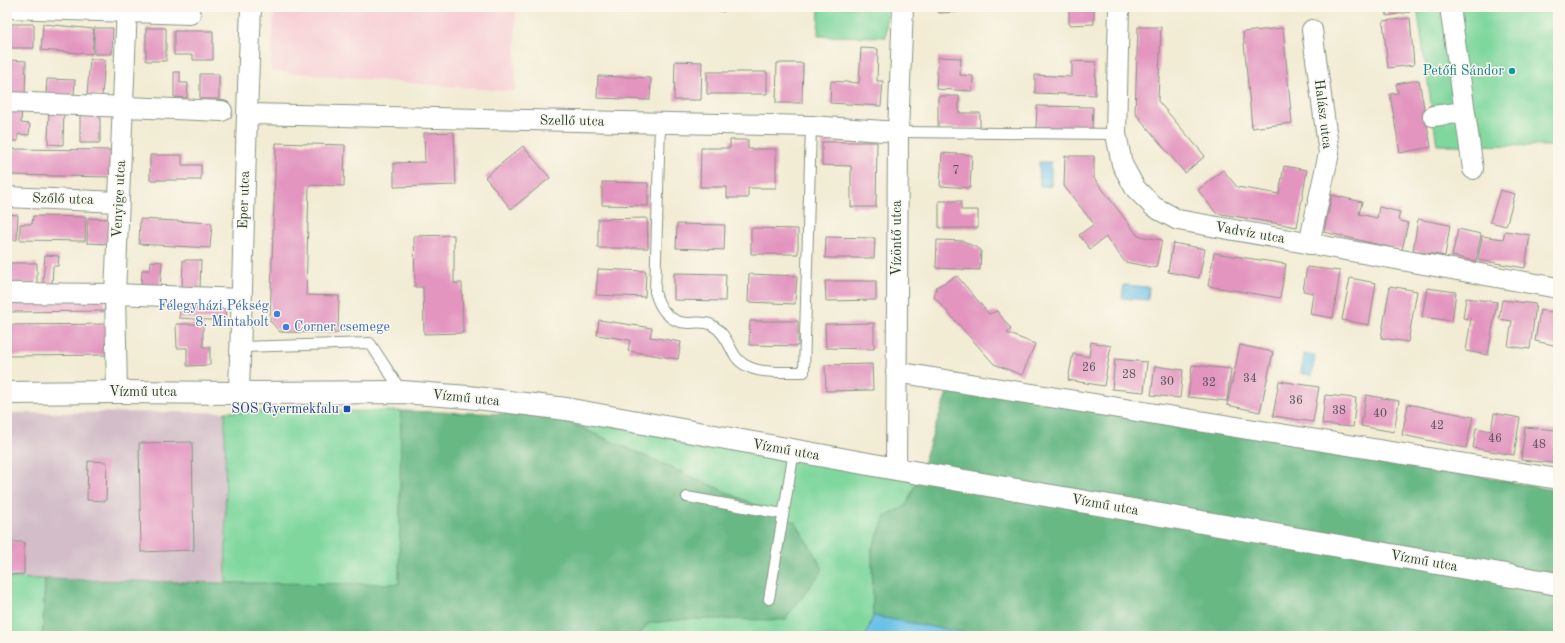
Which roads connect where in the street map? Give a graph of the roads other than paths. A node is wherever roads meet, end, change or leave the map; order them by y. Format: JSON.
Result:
{"nodes":[{"id":1,"x":251,"y":7,"type":"edge"},
{"id":2,"x":903,"y":7,"type":"edge"},
{"id":3,"x":1119,"y":7,"type":"edge"},
{"id":4,"x":1450,"y":7,"type":"edge"},
{"id":5,"x":7,"y":8,"type":"edge"},
{"id":6,"x":127,"y":9,"type":"edge"},
{"id":7,"x":190,"y":14,"type":"dead end"},
{"id":8,"x":1312,"y":30,"type":"dead end"},
{"id":9,"x":7,"y":102,"type":"edge"},
{"id":10,"x":124,"y":106,"type":"junction"},
{"id":11,"x":222,"y":111,"type":"dead end"},
{"id":12,"x":1465,"y":112,"type":"junction"},
{"id":13,"x":246,"y":114,"type":"junction"},
{"id":14,"x":1433,"y":116,"type":"dead end"},
{"id":15,"x":660,"y":123,"type":"junction"},
{"id":16,"x":811,"y":126,"type":"junction"},
{"id":17,"x":898,"y":132,"type":"junction"},
{"id":18,"x":1116,"y":134,"type":"junction"},
{"id":19,"x":1473,"y":169,"type":"dead end"},
{"id":20,"x":7,"y":197,"type":"edge"},
{"id":21,"x":118,"y":202,"type":"junction"},
{"id":22,"x":1309,"y":244,"type":"junction"},
{"id":23,"x":1558,"y":288,"type":"edge"},
{"id":24,"x":7,"y":293,"type":"edge"},
{"id":25,"x":115,"y":294,"type":"junction"},
{"id":26,"x":241,"y":299,"type":"junction"},
{"id":27,"x":241,"y":347,"type":"junction"},
{"id":28,"x":896,"y":372,"type":"junction"},
{"id":29,"x":117,"y":392,"type":"junction"},
{"id":30,"x":402,"y":392,"type":"junction"},
{"id":31,"x":7,"y":393,"type":"edge"},
{"id":32,"x":239,"y":393,"type":"junction"},
{"id":33,"x":794,"y":451,"type":"junction"},
{"id":34,"x":896,"y":469,"type":"junction"},
{"id":35,"x":1558,"y":479,"type":"edge"},
{"id":36,"x":687,"y":497,"type":"dead end"},
{"id":37,"x":783,"y":514,"type":"junction"},
{"id":38,"x":1558,"y":584,"type":"edge"},
{"id":39,"x":769,"y":599,"type":"dead end"}],
"edges":[{"from":1,"to":13,"type":"street","name":"Eper utca"},
{"from":2,"to":17,"type":"street","name":"Vízöntő utca"},
{"from":3,"to":18,"type":"street","name":"Vadvíz utca"},
{"from":4,"to":12,"type":"street"},
{"from":5,"to":6,"type":"street"},
{"from":6,"to":7,"type":"street"},
{"from":6,"to":10,"type":"street","name":"Venyige utca"},
{"from":8,"to":22,"type":"street","name":"Halász utca"},
{"from":9,"to":10,"type":"street"},
{"from":10,"to":11,"type":"street"},
{"from":10,"to":21,"type":"street","name":"Venyige utca"},
{"from":12,"to":14,"type":"street"},
{"from":12,"to":19,"type":"street"},
{"from":13,"to":15,"type":"street","name":"Szellő utca"},
{"from":13,"to":26,"type":"street","name":"Eper utca"},
{"from":15,"to":16,"type":"street","name":"Szellő utca"},
{"from":15,"to":16,"type":"lane"},
{"from":16,"to":17,"type":"street","name":"Szellő utca"},
{"from":17,"to":18,"type":"lane"},
{"from":17,"to":28,"type":"street","name":"Vízöntő utca"},
{"from":18,"to":22,"type":"street","name":"Vadvíz utca"},
{"from":20,"to":21,"type":"street","name":"Szőlő utca"},
{"from":21,"to":25,"type":"street","name":"Venyige utca"},
{"from":22,"to":23,"type":"street","name":"Vadvíz utca"},
{"from":24,"to":25,"type":"street"},
{"from":25,"to":26,"type":"street"},
{"from":25,"to":29,"type":"street","name":"Venyige utca"},
{"from":26,"to":27,"type":"street","name":"Eper utca"},
{"from":27,"to":30,"type":"lane"},
{"from":27,"to":32,"type":"street","name":"Eper utca"},
{"from":28,"to":34,"type":"street","name":"Vízöntő utca"},
{"from":28,"to":35,"type":"street"},
{"from":29,"to":31,"type":"main road","name":"Vízmű utca"},
{"from":29,"to":32,"type":"main road","name":"Vízmű utca"},
{"from":30,"to":32,"type":"main road","name":"Vízmű utca"},
{"from":30,"to":33,"type":"main road","name":"Vízmű utca"},
{"from":33,"to":34,"type":"main road","name":"Vízmű utca"},
{"from":33,"to":37,"type":"lane"},
{"from":34,"to":38,"type":"main road","name":"Vízmű utca"},
{"from":36,"to":37,"type":"lane"},
{"from":37,"to":39,"type":"lane"}]}
